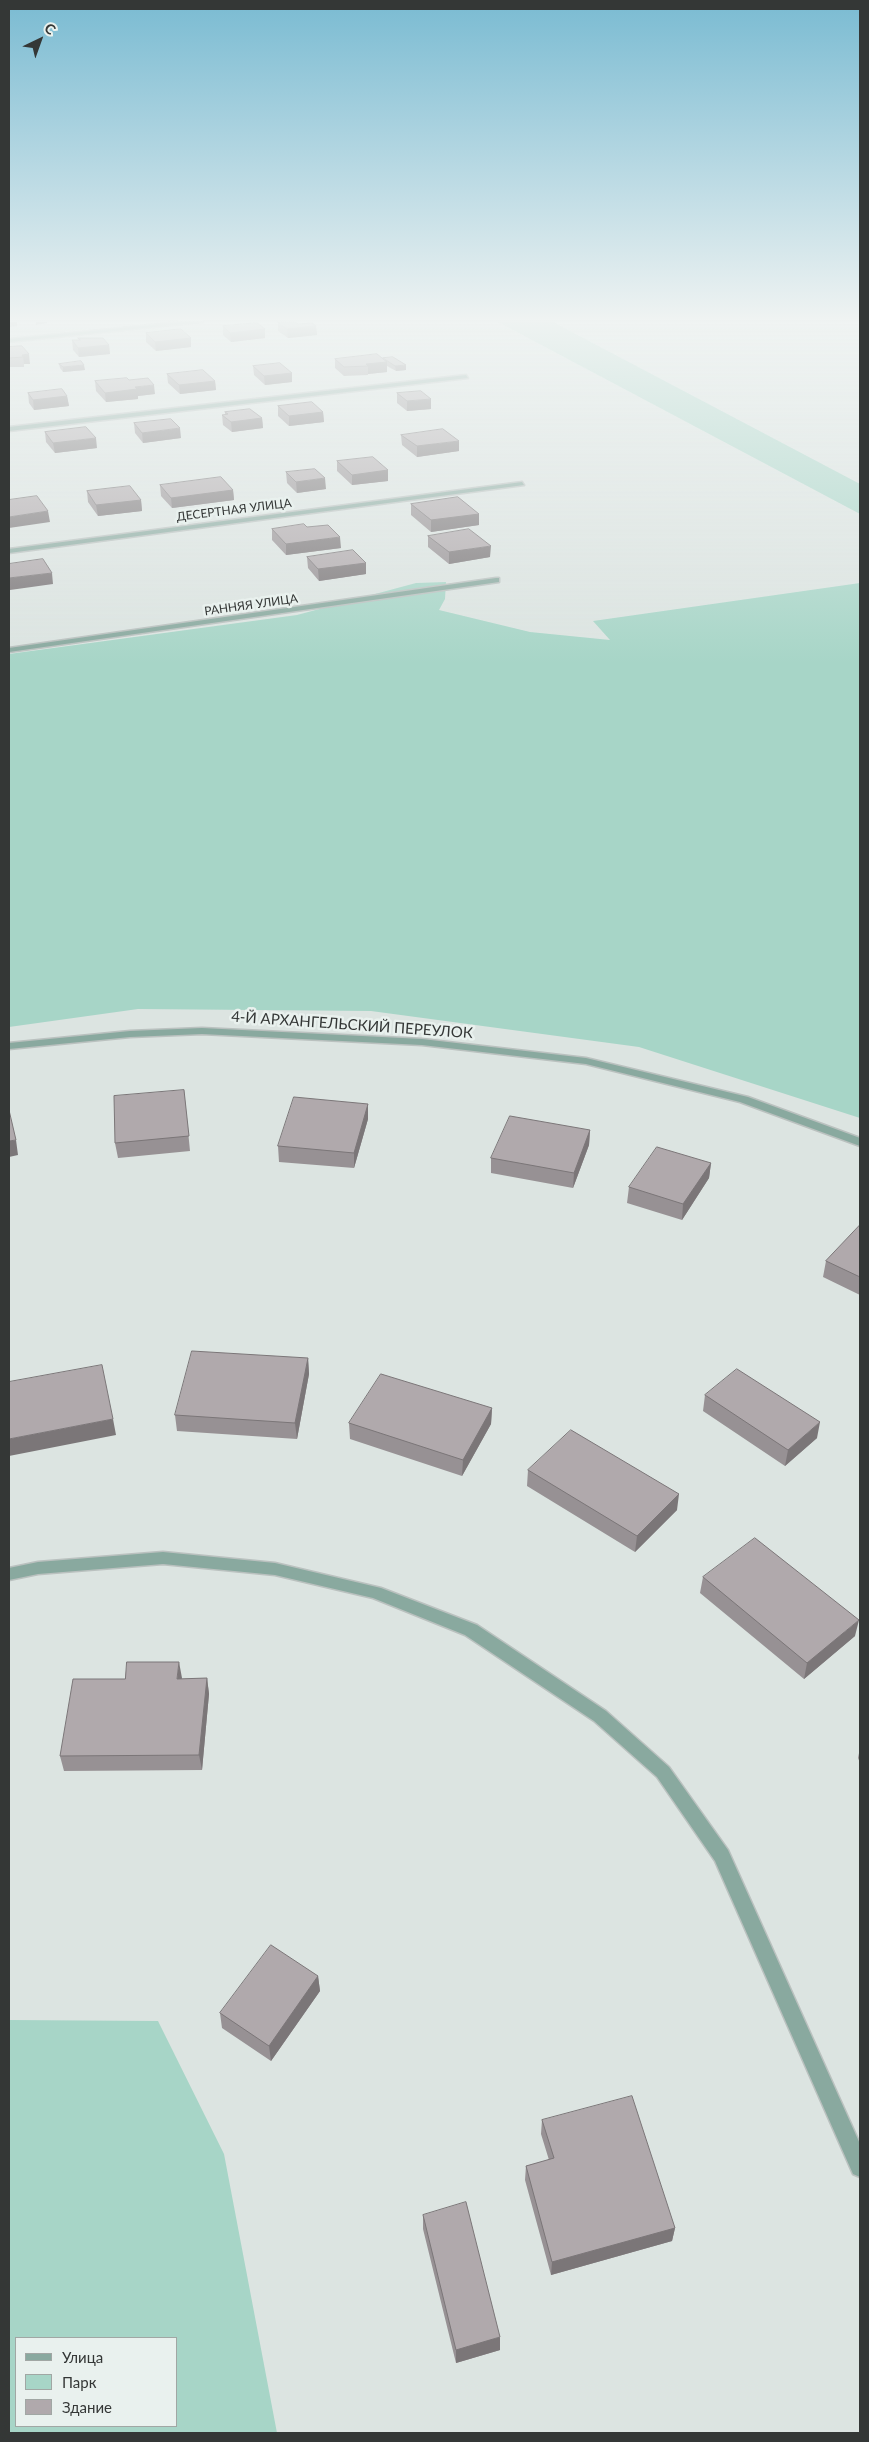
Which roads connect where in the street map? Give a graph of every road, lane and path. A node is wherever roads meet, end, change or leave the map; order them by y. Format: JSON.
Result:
{"nodes":[{"id":1,"x":522,"y":484,"type":"dead end"},
{"id":2,"x":9,"y":550,"type":"edge"},
{"id":3,"x":496,"y":580,"type":"dead end"},
{"id":4,"x":9,"y":650,"type":"edge"},
{"id":5,"x":9,"y":1046,"type":"edge"},
{"id":6,"x":860,"y":1142,"type":"edge"},
{"id":7,"x":9,"y":1574,"type":"edge"},
{"id":8,"x":860,"y":2167,"type":"edge"}],
"edges":[{"from":1,"to":2,"type":"street","name":"ДЕСЕРТНАЯ УЛИЦА"},
{"from":3,"to":4,"type":"street","name":"РАННЯЯ УЛИЦА"},
{"from":5,"to":6,"type":"street","name":"4-Й АРХАНГЕЛЬСКИЙ ПЕРЕУЛОК"},
{"from":7,"to":8,"type":"street"}]}
